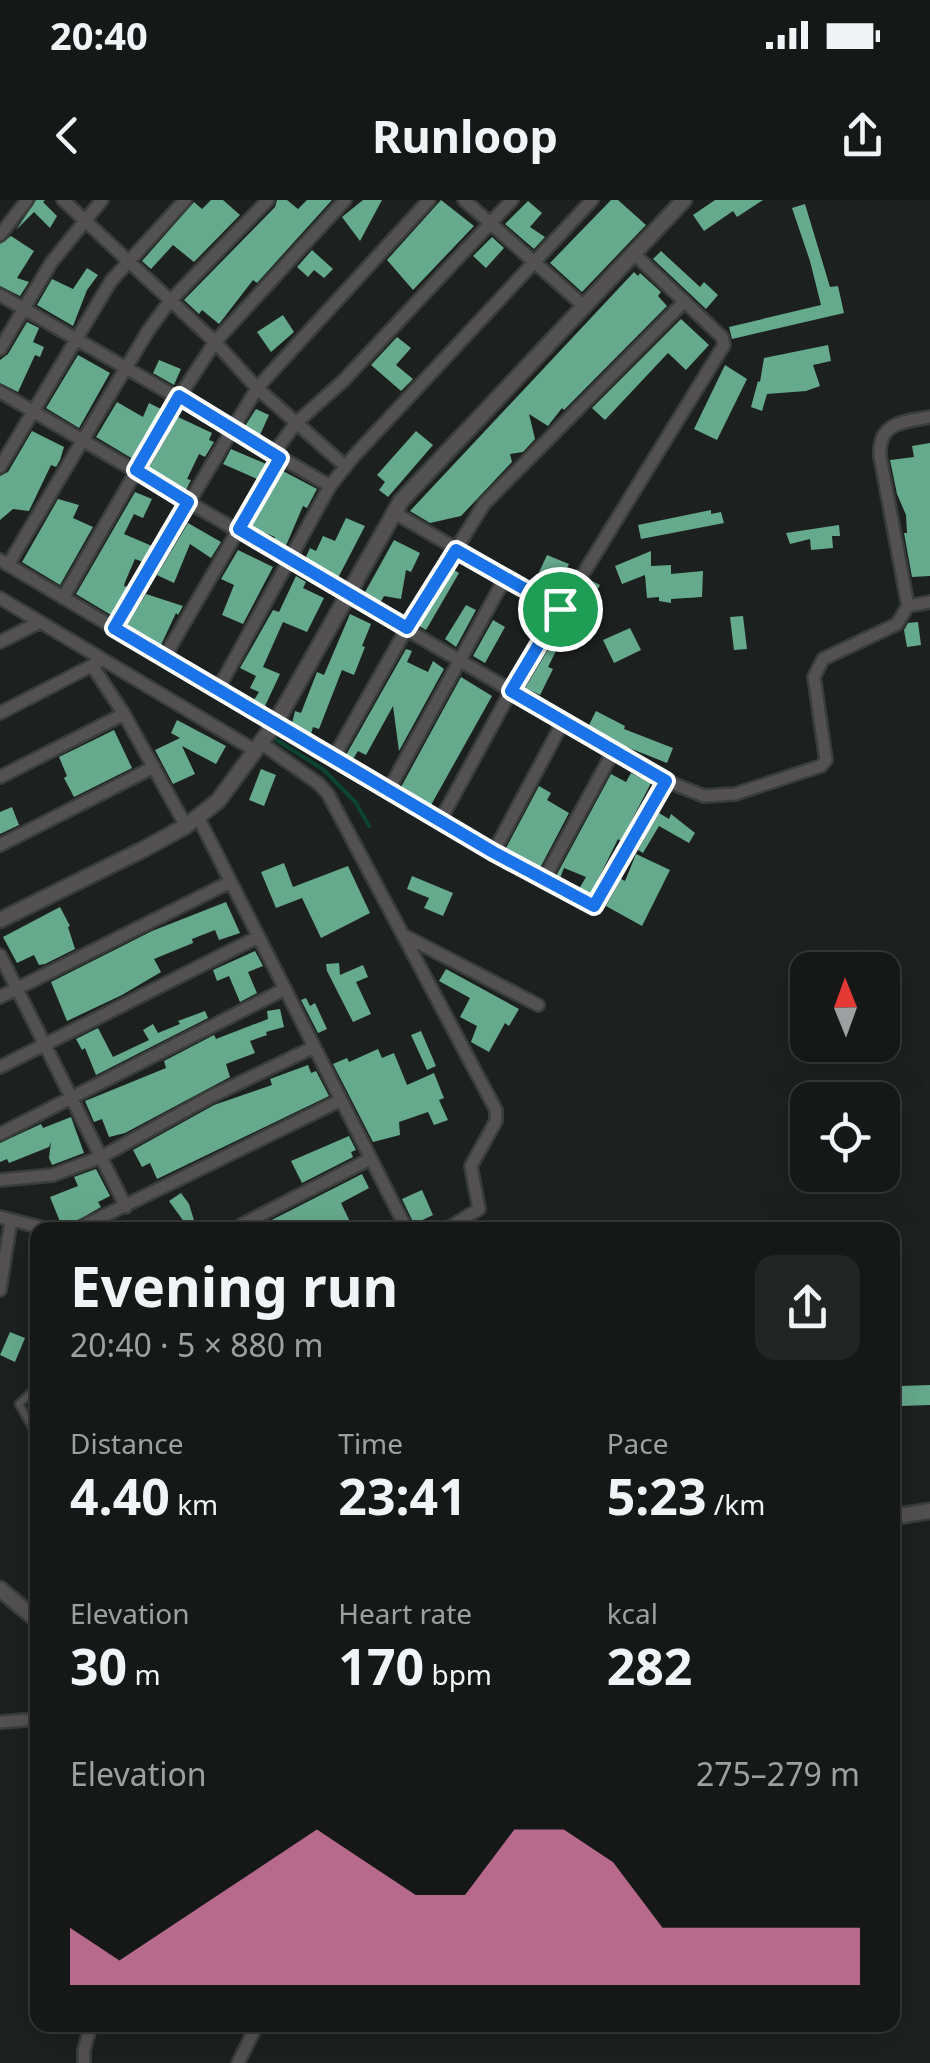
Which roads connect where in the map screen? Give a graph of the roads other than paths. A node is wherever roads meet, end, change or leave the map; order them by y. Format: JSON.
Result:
{"nodes":[{"id":1,"x":27,"y":200,"type":"edge"},
{"id":2,"x":63,"y":200,"type":"edge"},
{"id":3,"x":102,"y":200,"type":"edge"},
{"id":4,"x":185,"y":200,"type":"edge"},
{"id":5,"x":268,"y":200,"type":"edge"},
{"id":6,"x":346,"y":200,"type":"edge"},
{"id":7,"x":429,"y":200,"type":"edge"},
{"id":8,"x":464,"y":200,"type":"edge"},
{"id":9,"x":512,"y":200,"type":"edge"},
{"id":10,"x":592,"y":200,"type":"edge"},
{"id":11,"x":684,"y":200,"type":"edge"},
{"id":12,"x":83,"y":220,"type":"junction"},
{"id":13,"x":490,"y":223,"type":"junction"},
{"id":14,"x":0,"y":234,"type":"edge"},
{"id":15,"x":633,"y":253,"type":"junction"},
{"id":16,"x":127,"y":262,"type":"junction"},
{"id":17,"x":533,"y":264,"type":"junction"},
{"id":18,"x":0,"y":294,"type":"edge"},
{"id":19,"x":169,"y":302,"type":"junction"},
{"id":20,"x":684,"y":302,"type":"junction"},
{"id":21,"x":584,"y":306,"type":"junction"},
{"id":22,"x":22,"y":307,"type":"junction"},
{"id":23,"x":76,"y":338,"type":"junction"},
{"id":24,"x":214,"y":342,"type":"junction"},
{"id":25,"x":0,"y":349,"type":"edge"},
{"id":26,"x":128,"y":366,"type":"junction"},
{"id":27,"x":257,"y":388,"type":"junction"},
{"id":28,"x":0,"y":392,"type":"edge"},
{"id":29,"x":179,"y":396,"type":"junction"},
{"id":30,"x":34,"y":412,"type":"junction"},
{"id":31,"x":930,"y":417,"type":"edge"},
{"id":32,"x":296,"y":422,"type":"junction"},
{"id":33,"x":232,"y":427,"type":"junction"},
{"id":34,"x":83,"y":441,"type":"junction"},
{"id":35,"x":277,"y":455,"type":"junction"},
{"id":36,"x":345,"y":466,"type":"junction"},
{"id":37,"x":0,"y":467,"type":"edge"},
{"id":38,"x":136,"y":470,"type":"junction"},
{"id":39,"x":330,"y":486,"type":"junction"},
{"id":40,"x":188,"y":502,"type":"junction"},
{"id":41,"x":393,"y":512,"type":"junction"},
{"id":42,"x":239,"y":529,"type":"junction"},
{"id":43,"x":456,"y":550,"type":"junction"},
{"id":44,"x":290,"y":560,"type":"junction"},
{"id":45,"x":4,"y":562,"type":"edge"},
{"id":46,"x":505,"y":578,"type":"junction"},
{"id":47,"x":349,"y":594,"type":"junction"},
{"id":48,"x":0,"y":598,"type":"edge"},
{"id":49,"x":63,"y":598,"type":"junction"},
{"id":50,"x":930,"y":602,"type":"edge"},
{"id":51,"x":908,"y":606,"type":"junction"},
{"id":52,"x":560,"y":609,"type":"junction"},
{"id":53,"x":38,"y":623,"type":"junction"},
{"id":54,"x":114,"y":628,"type":"junction"},
{"id":55,"x":407,"y":628,"type":"junction"},
{"id":56,"x":0,"y":642,"type":"edge"},
{"id":57,"x":164,"y":658,"type":"junction"},
{"id":58,"x":458,"y":660,"type":"junction"},
{"id":59,"x":97,"y":663,"type":"junction"},
{"id":60,"x":217,"y":691,"type":"junction"},
{"id":61,"x":511,"y":691,"type":"junction"},
{"id":62,"x":0,"y":713,"type":"edge"},
{"id":63,"x":124,"y":714,"type":"junction"},
{"id":64,"x":276,"y":722,"type":"junction"},
{"id":65,"x":563,"y":722,"type":"junction"},
{"id":66,"x":258,"y":747,"type":"junction"},
{"id":67,"x":614,"y":750,"type":"junction"},
{"id":68,"x":334,"y":757,"type":"junction"},
{"id":69,"x":154,"y":767,"type":"junction"},
{"id":70,"x":0,"y":777,"type":"edge"},
{"id":71,"x":666,"y":781,"type":"junction"},
{"id":72,"x":389,"y":789,"type":"junction"},
{"id":73,"x":441,"y":819,"type":"junction"},
{"id":74,"x":192,"y":822,"type":"junction"},
{"id":75,"x":0,"y":846,"type":"edge"},
{"id":76,"x":493,"y":852,"type":"junction"},
{"id":77,"x":543,"y":881,"type":"junction"},
{"id":78,"x":230,"y":882,"type":"junction"},
{"id":79,"x":0,"y":920,"type":"edge"},
{"id":80,"x":258,"y":936,"type":"junction"},
{"id":81,"x":404,"y":936,"type":"junction"},
{"id":82,"x":0,"y":955,"type":"edge"},
{"id":83,"x":16,"y":988,"type":"junction"},
{"id":84,"x":286,"y":989,"type":"junction"},
{"id":85,"x":0,"y":997,"type":"edge"},
{"id":86,"x":538,"y":1005,"type":"dead end"},
{"id":87,"x":43,"y":1046,"type":"junction"},
{"id":88,"x":314,"y":1047,"type":"junction"},
{"id":89,"x":0,"y":1067,"type":"edge"},
{"id":90,"x":71,"y":1100,"type":"junction"},
{"id":91,"x":341,"y":1100,"type":"junction"},
{"id":92,"x":0,"y":1134,"type":"edge"},
{"id":93,"x":101,"y":1156,"type":"junction"},
{"id":94,"x":370,"y":1160,"type":"junction"},
{"id":95,"x":0,"y":1180,"type":"edge"},
{"id":96,"x":126,"y":1207,"type":"junction"},
{"id":97,"x":6,"y":1219,"type":"edge"},
{"id":98,"x":93,"y":1222,"type":"edge"},
{"id":99,"x":247,"y":1222,"type":"edge"},
{"id":100,"x":403,"y":1222,"type":"edge"},
{"id":101,"x":458,"y":1222,"type":"edge"},
{"id":102,"x":0,"y":1290,"type":"edge"},
{"id":103,"x":30,"y":1394,"type":"edge"},
{"id":104,"x":30,"y":1423,"type":"edge"},
{"id":105,"x":930,"y":1511,"type":"edge"},
{"id":106,"x":900,"y":1516,"type":"edge"},
{"id":107,"x":0,"y":1589,"type":"edge"},
{"id":108,"x":30,"y":1614,"type":"edge"},
{"id":109,"x":30,"y":1720,"type":"edge"},
{"id":110,"x":0,"y":1722,"type":"edge"},
{"id":111,"x":89,"y":2032,"type":"edge"},
{"id":112,"x":254,"y":2032,"type":"edge"},
{"id":113,"x":84,"y":2063,"type":"edge"},
{"id":114,"x":238,"y":2063,"type":"edge"}],
"edges":[{"from":1,"to":14,"type":"street"},
{"from":2,"to":12,"type":"street"},
{"from":3,"to":12,"type":"street"},
{"from":4,"to":16,"type":"street"},
{"from":5,"to":19,"type":"street"},
{"from":6,"to":24,"type":"street"},
{"from":7,"to":27,"type":"street"},
{"from":8,"to":13,"type":"street"},
{"from":9,"to":13,"type":"street"},
{"from":10,"to":17,"type":"street"},
{"from":11,"to":15,"type":"street"},
{"from":12,"to":16,"type":"street"},
{"from":12,"to":22,"type":"street"},
{"from":13,"to":17,"type":"street"},
{"from":13,"to":32,"type":"street"},
{"from":15,"to":20,"type":"street"},
{"from":15,"to":21,"type":"street"},
{"from":16,"to":19,"type":"street"},
{"from":16,"to":23,"type":"street"},
{"from":17,"to":21,"type":"street"},
{"from":17,"to":36,"type":"street"},
{"from":18,"to":22,"type":"street"},
{"from":19,"to":24,"type":"street"},
{"from":19,"to":26,"type":"street"},
{"from":20,"to":43,"type":"street"},
{"from":20,"to":52,"type":"street"},
{"from":21,"to":41,"type":"street"},
{"from":22,"to":23,"type":"street"},
{"from":22,"to":25,"type":"street"},
{"from":23,"to":26,"type":"street"},
{"from":23,"to":30,"type":"street"},
{"from":24,"to":27,"type":"street"},
{"from":24,"to":29,"type":"street"},
{"from":26,"to":29,"type":"street"},
{"from":26,"to":34,"type":"street"},
{"from":27,"to":32,"type":"street"},
{"from":27,"to":33,"type":"street"},
{"from":28,"to":30,"type":"street"},
{"from":29,"to":33,"type":"street"},
{"from":29,"to":38,"type":"street"},
{"from":30,"to":34,"type":"street"},
{"from":30,"to":37,"type":"street"},
{"from":31,"to":51,"type":"street"},
{"from":32,"to":35,"type":"street"},
{"from":32,"to":36,"type":"street"},
{"from":33,"to":35,"type":"street"},
{"from":33,"to":40,"type":"street"},
{"from":34,"to":38,"type":"street"},
{"from":34,"to":45,"type":"street"},
{"from":35,"to":39,"type":"street"},
{"from":35,"to":42,"type":"street"},
{"from":36,"to":39,"type":"street"},
{"from":38,"to":40,"type":"street"},
{"from":38,"to":49,"type":"street"},
{"from":39,"to":44,"type":"street"},
{"from":40,"to":42,"type":"street"},
{"from":40,"to":54,"type":"street"},
{"from":41,"to":43,"type":"street"},
{"from":41,"to":47,"type":"street"},
{"from":42,"to":44,"type":"street"},
{"from":42,"to":57,"type":"street"},
{"from":43,"to":46,"type":"street"},
{"from":43,"to":55,"type":"street"},
{"from":44,"to":47,"type":"street"},
{"from":44,"to":60,"type":"street"},
{"from":45,"to":49,"type":"street"},
{"from":46,"to":52,"type":"street"},
{"from":46,"to":58,"type":"street"},
{"from":47,"to":55,"type":"street"},
{"from":47,"to":64,"type":"street"},
{"from":48,"to":53,"type":"street"},
{"from":49,"to":54,"type":"street"},
{"from":50,"to":51,"type":"street"},
{"from":51,"to":71,"type":"street"},
{"from":52,"to":61,"type":"street"},
{"from":53,"to":56,"type":"street"},
{"from":53,"to":59,"type":"street"},
{"from":54,"to":57,"type":"street"},
{"from":55,"to":58,"type":"street"},
{"from":55,"to":68,"type":"street"},
{"from":57,"to":60,"type":"street"},
{"from":58,"to":61,"type":"street"},
{"from":58,"to":72,"type":"street"},
{"from":59,"to":62,"type":"street"},
{"from":59,"to":63,"type":"street"},
{"from":59,"to":66,"type":"street"},
{"from":60,"to":64,"type":"street"},
{"from":61,"to":65,"type":"street"},
{"from":61,"to":73,"type":"street"},
{"from":63,"to":69,"type":"street"},
{"from":63,"to":70,"type":"street"},
{"from":64,"to":66,"type":"street"},
{"from":64,"to":68,"type":"street"},
{"from":65,"to":67,"type":"street"},
{"from":65,"to":76,"type":"street"},
{"from":66,"to":74,"type":"street"},
{"from":66,"to":81,"type":"street"},
{"from":67,"to":71,"type":"street"},
{"from":67,"to":77,"type":"street"},
{"from":68,"to":72,"type":"street"},
{"from":69,"to":74,"type":"street"},
{"from":69,"to":75,"type":"street"},
{"from":71,"to":77,"type":"street"},
{"from":72,"to":73,"type":"street"},
{"from":73,"to":76,"type":"street"},
{"from":74,"to":78,"type":"street"},
{"from":74,"to":79,"type":"street"},
{"from":76,"to":77,"type":"street"},
{"from":78,"to":80,"type":"street"},
{"from":78,"to":83,"type":"street"},
{"from":80,"to":84,"type":"street"},
{"from":80,"to":87,"type":"street"},
{"from":81,"to":86,"type":"street"},
{"from":81,"to":101,"type":"street"},
{"from":82,"to":83,"type":"street"},
{"from":83,"to":85,"type":"street"},
{"from":83,"to":87,"type":"street"},
{"from":84,"to":88,"type":"street"},
{"from":84,"to":90,"type":"street"},
{"from":87,"to":89,"type":"street"},
{"from":87,"to":90,"type":"street"},
{"from":88,"to":91,"type":"street"},
{"from":88,"to":93,"type":"street"},
{"from":90,"to":92,"type":"street"},
{"from":90,"to":93,"type":"street"},
{"from":91,"to":94,"type":"street"},
{"from":91,"to":96,"type":"street"},
{"from":93,"to":95,"type":"street"},
{"from":93,"to":96,"type":"street"},
{"from":94,"to":99,"type":"street"},
{"from":94,"to":100,"type":"street"},
{"from":96,"to":98,"type":"street"},
{"from":97,"to":102,"type":"street"},
{"from":103,"to":104,"type":"lane"},
{"from":105,"to":106,"type":"street"},
{"from":107,"to":108,"type":"street"},
{"from":109,"to":110,"type":"street"},
{"from":111,"to":113,"type":"street"},
{"from":112,"to":114,"type":"street"}]}
